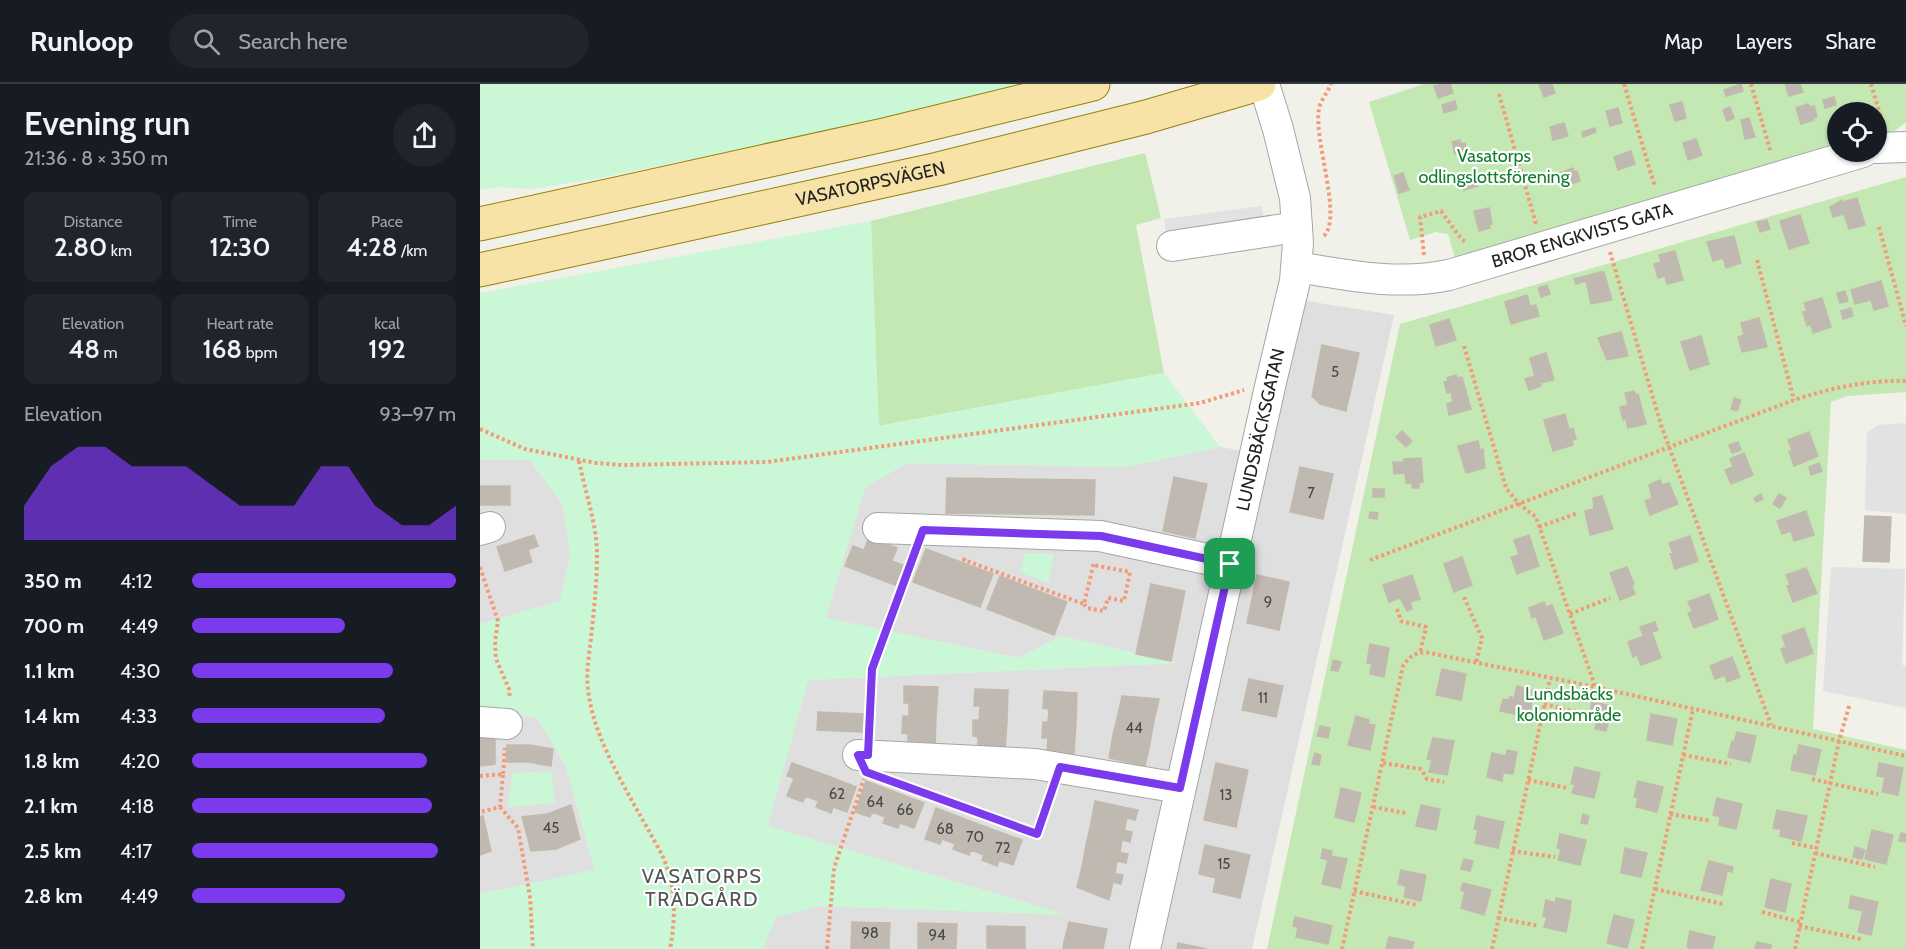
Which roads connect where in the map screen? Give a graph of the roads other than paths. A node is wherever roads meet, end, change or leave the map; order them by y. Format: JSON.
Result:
{"nodes":[{"id":1,"x":1093,"y":84,"type":"edge"},
{"id":2,"x":1261,"y":84,"type":"edge"},
{"id":3,"x":1906,"y":147,"type":"edge"},
{"id":4,"x":1887,"y":148,"type":"edge"},
{"id":5,"x":1830,"y":162,"type":"edge"},
{"id":6,"x":480,"y":224,"type":"edge"},
{"id":7,"x":1172,"y":246,"type":"dead end"},
{"id":8,"x":1297,"y":246,"type":"junction"},
{"id":9,"x":480,"y":270,"type":"edge"},
{"id":10,"x":878,"y":528,"type":"dead end"},
{"id":11,"x":1230,"y":564,"type":"junction"},
{"id":12,"x":863,"y":755,"type":"road end"},
{"id":13,"x":1180,"y":788,"type":"junction"},
{"id":14,"x":1145,"y":949,"type":"edge"}],
"edges":[{"from":1,"to":6,"type":"main road"},
{"from":2,"to":8,"type":"street","name":"LUNDSBÄCKSGATAN"},
{"from":2,"to":9,"type":"main road","name":"VASATORPSVÄGEN"},
{"from":3,"to":4,"type":"street"},
{"from":5,"to":8,"type":"street","name":"BROR ENGKVISTS GATA"},
{"from":7,"to":8,"type":"street","name":"BROR ENGKVISTS GATA"},
{"from":8,"to":11,"type":"street","name":"LUNDSBÄCKSGATAN"},
{"from":10,"to":11,"type":"street"},
{"from":11,"to":13,"type":"street","name":"LUNDSBÄCKSGATAN"},
{"from":12,"to":13,"type":"street"},
{"from":13,"to":14,"type":"street","name":"LUNDSBÄCKSGATAN"}]}
